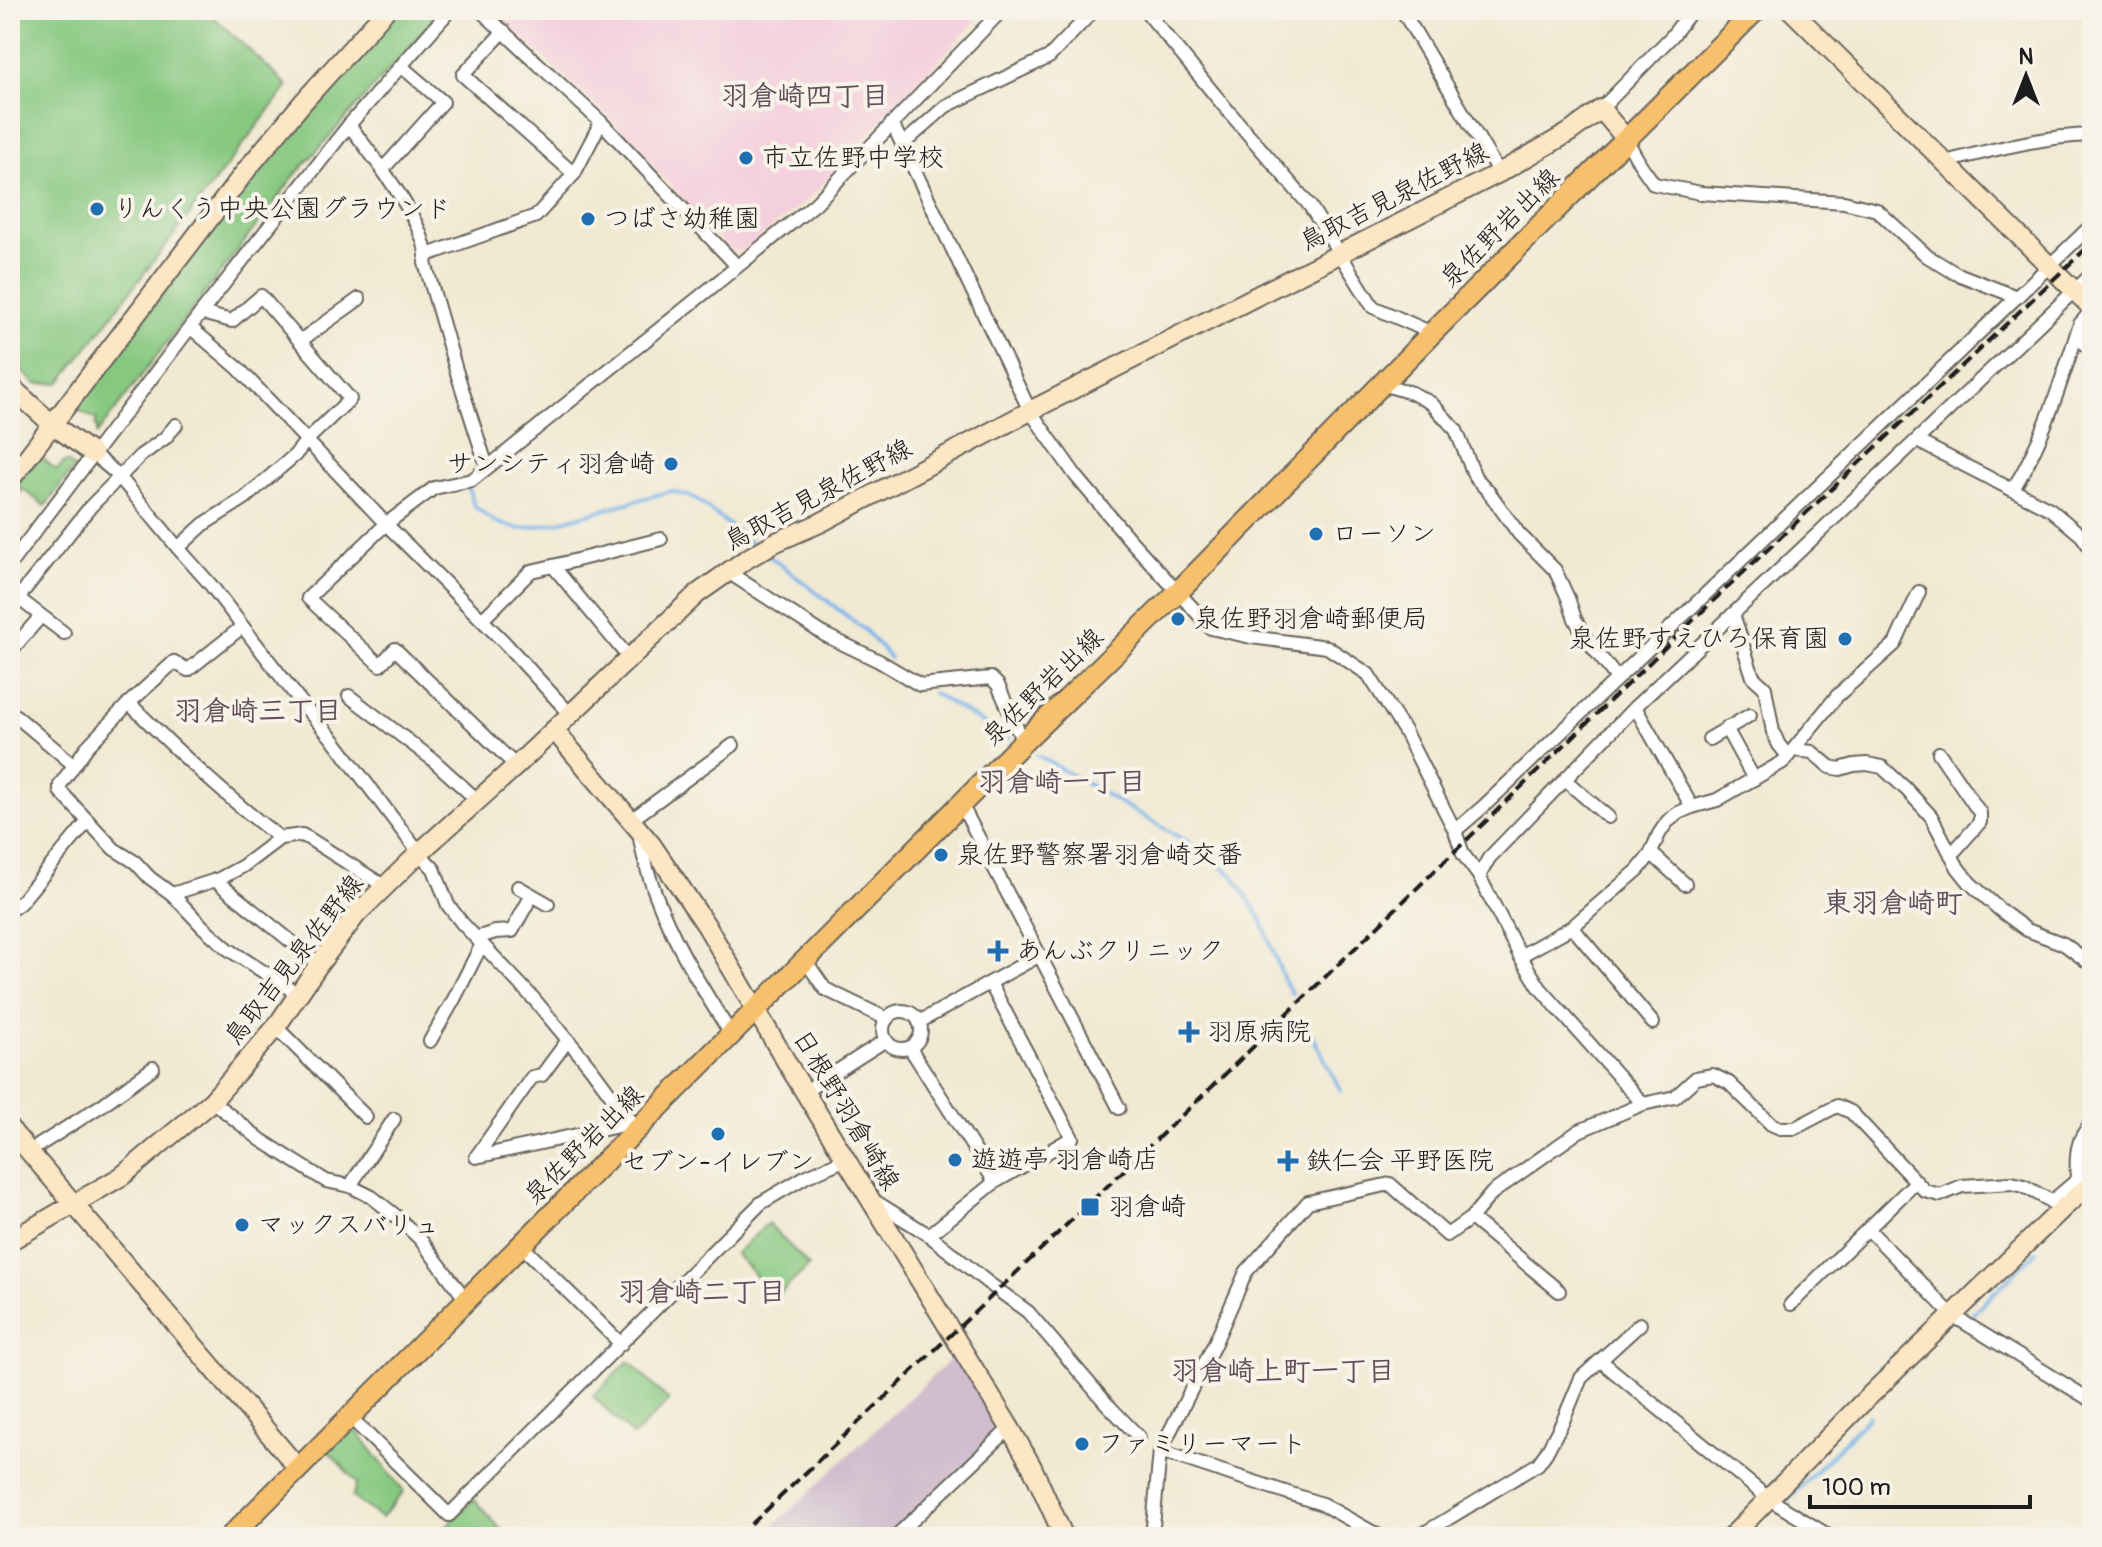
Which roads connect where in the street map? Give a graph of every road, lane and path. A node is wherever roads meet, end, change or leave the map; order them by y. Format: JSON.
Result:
{"nodes":[{"id":1,"x":386,"y":10,"type":"edge"},
{"id":2,"x":450,"y":10,"type":"edge"},
{"id":3,"x":480,"y":10,"type":"edge"},
{"id":4,"x":1002,"y":10,"type":"edge"},
{"id":5,"x":1094,"y":10,"type":"edge"},
{"id":6,"x":1145,"y":10,"type":"edge"},
{"id":7,"x":1402,"y":10,"type":"edge"},
{"id":8,"x":1692,"y":10,"type":"edge"},
{"id":9,"x":1756,"y":10,"type":"edge"},
{"id":10,"x":1791,"y":10,"type":"edge"},
{"id":11,"x":504,"y":31,"type":"junction"},
{"id":12,"x":401,"y":66,"type":"junction"},
{"id":13,"x":1601,"y":109,"type":"junction"},
{"id":14,"x":601,"y":122,"type":"junction"},
{"id":15,"x":892,"y":123,"type":"junction"},
{"id":16,"x":349,"y":125,"type":"junction"},
{"id":17,"x":2092,"y":135,"type":"edge"},
{"id":18,"x":1626,"y":139,"type":"junction"},
{"id":19,"x":902,"y":145,"type":"junction"},
{"id":20,"x":1945,"y":162,"type":"junction"},
{"id":21,"x":383,"y":169,"type":"junction"},
{"id":22,"x":1499,"y":173,"type":"junction"},
{"id":23,"x":574,"y":174,"type":"junction"},
{"id":24,"x":2092,"y":225,"type":"edge"},
{"id":25,"x":1339,"y":254,"type":"junction"},
{"id":26,"x":427,"y":255,"type":"junction"},
{"id":27,"x":2049,"y":265,"type":"junction"},
{"id":28,"x":737,"y":266,"type":"junction"},
{"id":29,"x":2092,"y":274,"type":"edge"},
{"id":30,"x":2075,"y":291,"type":"junction"},
{"id":31,"x":2017,"y":297,"type":"junction"},
{"id":32,"x":359,"y":299,"type":"dead end"},
{"id":33,"x":2092,"y":309,"type":"edge"},
{"id":34,"x":201,"y":313,"type":"junction"},
{"id":35,"x":191,"y":328,"type":"junction"},
{"id":36,"x":1432,"y":333,"type":"junction"},
{"id":37,"x":2076,"y":336,"type":"junction"},
{"id":38,"x":300,"y":341,"type":"junction"},
{"id":39,"x":2092,"y":351,"type":"edge"},
{"id":40,"x":1382,"y":384,"type":"junction"},
{"id":41,"x":10,"y":386,"type":"edge"},
{"id":42,"x":1030,"y":411,"type":"junction"},
{"id":43,"x":52,"y":424,"type":"junction"},
{"id":44,"x":176,"y":425,"type":"dead end"},
{"id":45,"x":307,"y":440,"type":"junction"},
{"id":46,"x":1917,"y":441,"type":"junction"},
{"id":47,"x":93,"y":454,"type":"junction"},
{"id":48,"x":487,"y":467,"type":"junction"},
{"id":49,"x":119,"y":477,"type":"junction"},
{"id":50,"x":10,"y":480,"type":"edge"},
{"id":51,"x":2013,"y":489,"type":"junction"},
{"id":52,"x":386,"y":524,"type":"junction"},
{"id":53,"x":661,"y":539,"type":"dead end"},
{"id":54,"x":178,"y":548,"type":"junction"},
{"id":55,"x":2091,"y":548,"type":"edge"},
{"id":56,"x":10,"y":564,"type":"edge"},
{"id":57,"x":553,"y":566,"type":"junction"},
{"id":58,"x":728,"y":572,"type":"junction"},
{"id":59,"x":1919,"y":592,"type":"dead end"},
{"id":60,"x":1177,"y":593,"type":"junction"},
{"id":61,"x":1733,"y":614,"type":"junction"},
{"id":62,"x":41,"y":616,"type":"junction"},
{"id":63,"x":482,"y":620,"type":"junction"},
{"id":64,"x":242,"y":627,"type":"junction"},
{"id":65,"x":64,"y":633,"type":"dead end"},
{"id":66,"x":10,"y":652,"type":"edge"},
{"id":67,"x":629,"y":658,"type":"junction"},
{"id":68,"x":1617,"y":678,"type":"junction"},
{"id":69,"x":349,"y":696,"type":"dead end"},
{"id":70,"x":129,"y":703,"type":"junction"},
{"id":71,"x":1635,"y":707,"type":"junction"},
{"id":72,"x":11,"y":713,"type":"edge"},
{"id":73,"x":570,"y":714,"type":"junction"},
{"id":74,"x":1750,"y":715,"type":"dead end"},
{"id":75,"x":1726,"y":728,"type":"junction"},
{"id":76,"x":554,"y":730,"type":"junction"},
{"id":77,"x":1709,"y":739,"type":"dead end"},
{"id":78,"x":1023,"y":742,"type":"junction"},
{"id":79,"x":733,"y":745,"type":"dead end"},
{"id":80,"x":1791,"y":753,"type":"junction"},
{"id":81,"x":1939,"y":753,"type":"dead end"},
{"id":82,"x":74,"y":765,"type":"junction"},
{"id":83,"x":516,"y":766,"type":"junction"},
{"id":84,"x":1754,"y":779,"type":"junction"},
{"id":85,"x":1565,"y":780,"type":"junction"},
{"id":86,"x":477,"y":800,"type":"junction"},
{"id":87,"x":961,"y":804,"type":"junction"},
{"id":88,"x":1692,"y":807,"type":"junction"},
{"id":89,"x":1608,"y":817,"type":"dead end"},
{"id":90,"x":88,"y":821,"type":"junction"},
{"id":91,"x":635,"y":825,"type":"junction"},
{"id":92,"x":1455,"y":831,"type":"junction"},
{"id":93,"x":280,"y":838,"type":"junction"},
{"id":94,"x":419,"y":853,"type":"junction"},
{"id":95,"x":1651,"y":853,"type":"junction"},
{"id":96,"x":1951,"y":855,"type":"junction"},
{"id":97,"x":1479,"y":876,"type":"junction"},
{"id":98,"x":215,"y":880,"type":"junction"},
{"id":99,"x":1685,"y":884,"type":"dead end"},
{"id":100,"x":384,"y":886,"type":"junction"},
{"id":101,"x":518,"y":887,"type":"dead end"},
{"id":102,"x":172,"y":894,"type":"junction"},
{"id":103,"x":532,"y":895,"type":"junction"},
{"id":104,"x":548,"y":904,"type":"dead end"},
{"id":105,"x":10,"y":910,"type":"edge"},
{"id":106,"x":1572,"y":927,"type":"junction"},
{"id":107,"x":479,"y":941,"type":"junction"},
{"id":108,"x":1040,"y":955,"type":"junction"},
{"id":109,"x":1520,"y":956,"type":"junction"},
{"id":110,"x":805,"y":960,"type":"junction"},
{"id":111,"x":319,"y":964,"type":"junction"},
{"id":112,"x":2092,"y":965,"type":"edge"},
{"id":113,"x":990,"y":983,"type":"junction"},
{"id":114,"x":298,"y":994,"type":"junction"},
{"id":115,"x":756,"y":1010,"type":"junction"},
{"id":116,"x":887,"y":1019,"type":"junction"},
{"id":117,"x":919,"y":1022,"type":"junction"},
{"id":118,"x":1653,"y":1023,"type":"dead end"},
{"id":119,"x":276,"y":1027,"type":"junction"},
{"id":120,"x":731,"y":1034,"type":"junction"},
{"id":121,"x":568,"y":1040,"type":"junction"},
{"id":122,"x":886,"y":1040,"type":"junction"},
{"id":123,"x":430,"y":1041,"type":"dead end"},
{"id":124,"x":910,"y":1048,"type":"junction"},
{"id":125,"x":153,"y":1068,"type":"dead end"},
{"id":126,"x":804,"y":1092,"type":"junction"},
{"id":127,"x":212,"y":1101,"type":"junction"},
{"id":128,"x":1643,"y":1104,"type":"junction"},
{"id":129,"x":1119,"y":1108,"type":"dead end"},
{"id":130,"x":366,"y":1117,"type":"dead end"},
{"id":131,"x":394,"y":1119,"type":"dead end"},
{"id":132,"x":2092,"y":1123,"type":"edge"},
{"id":133,"x":634,"y":1126,"type":"junction"},
{"id":134,"x":10,"y":1129,"type":"edge"},
{"id":135,"x":30,"y":1151,"type":"junction"},
{"id":136,"x":846,"y":1159,"type":"junction"},
{"id":137,"x":995,"y":1182,"type":"junction"},
{"id":138,"x":1916,"y":1182,"type":"junction"},
{"id":139,"x":2092,"y":1183,"type":"edge"},
{"id":140,"x":350,"y":1186,"type":"junction"},
{"id":141,"x":870,"y":1199,"type":"junction"},
{"id":142,"x":74,"y":1205,"type":"junction"},
{"id":143,"x":2057,"y":1205,"type":"junction"},
{"id":144,"x":1471,"y":1218,"type":"junction"},
{"id":145,"x":1868,"y":1229,"type":"junction"},
{"id":146,"x":929,"y":1235,"type":"junction"},
{"id":147,"x":10,"y":1241,"type":"edge"},
{"id":148,"x":521,"y":1245,"type":"junction"},
{"id":149,"x":1559,"y":1291,"type":"dead end"},
{"id":150,"x":467,"y":1301,"type":"junction"},
{"id":151,"x":1791,"y":1304,"type":"dead end"},
{"id":152,"x":1952,"y":1315,"type":"junction"},
{"id":153,"x":1640,"y":1324,"type":"dead end"},
{"id":154,"x":621,"y":1344,"type":"junction"},
{"id":155,"x":1601,"y":1361,"type":"junction"},
{"id":156,"x":2092,"y":1401,"type":"edge"},
{"id":157,"x":349,"y":1416,"type":"junction"},
{"id":158,"x":1010,"y":1428,"type":"junction"},
{"id":159,"x":1139,"y":1437,"type":"dead end"},
{"id":160,"x":1160,"y":1451,"type":"junction"},
{"id":161,"x":298,"y":1468,"type":"junction"},
{"id":162,"x":1769,"y":1499,"type":"junction"},
{"id":163,"x":1828,"y":1536,"type":"edge"},
{"id":164,"x":230,"y":1537,"type":"edge"},
{"id":165,"x":895,"y":1537,"type":"edge"},
{"id":166,"x":1064,"y":1537,"type":"edge"},
{"id":167,"x":1152,"y":1537,"type":"edge"},
{"id":168,"x":1381,"y":1537,"type":"edge"},
{"id":169,"x":1418,"y":1537,"type":"edge"},
{"id":170,"x":1731,"y":1537,"type":"edge"}],
"edges":[{"from":1,"to":43,"type":"main road"},
{"from":2,"to":12,"type":"street"},
{"from":3,"to":11,"type":"street"},
{"from":4,"to":15,"type":"street"},
{"from":5,"to":19,"type":"street"},
{"from":6,"to":25,"type":"street"},
{"from":7,"to":22,"type":"street"},
{"from":8,"to":13,"type":"street"},
{"from":9,"to":18,"type":"main road","name":"泉佐野岩出線"},
{"from":10,"to":20,"type":"main road"},
{"from":11,"to":14,"type":"street"},
{"from":11,"to":23,"type":"street"},
{"from":12,"to":16,"type":"street"},
{"from":12,"to":21,"type":"street"},
{"from":13,"to":18,"type":"main road"},
{"from":13,"to":22,"type":"main road","name":"鳥取吉見泉佐野線"},
{"from":14,"to":23,"type":"street"},
{"from":14,"to":28,"type":"street"},
{"from":15,"to":19,"type":"street"},
{"from":15,"to":28,"type":"street"},
{"from":16,"to":21,"type":"street"},
{"from":16,"to":34,"type":"street"},
{"from":17,"to":20,"type":"street"},
{"from":18,"to":31,"type":"street"},
{"from":18,"to":36,"type":"main road","name":"泉佐野岩出線"},
{"from":19,"to":42,"type":"street"},
{"from":20,"to":27,"type":"main road"},
{"from":21,"to":26,"type":"street"},
{"from":22,"to":25,"type":"main road","name":"鳥取吉見泉佐野線"},
{"from":23,"to":26,"type":"street"},
{"from":24,"to":27,"type":"street"},
{"from":25,"to":36,"type":"street"},
{"from":25,"to":42,"type":"main road","name":"鳥取吉見泉佐野線"},
{"from":26,"to":48,"type":"street"},
{"from":27,"to":30,"type":"main road"},
{"from":27,"to":31,"type":"street"},
{"from":28,"to":48,"type":"street"},
{"from":29,"to":30,"type":"street"},
{"from":30,"to":33,"type":"main road"},
{"from":30,"to":46,"type":"street"},
{"from":31,"to":68,"type":"street"},
{"from":32,"to":38,"type":"street"},
{"from":33,"to":37,"type":"street"},
{"from":34,"to":35,"type":"street"},
{"from":34,"to":38,"type":"street"},
{"from":35,"to":45,"type":"street"},
{"from":35,"to":47,"type":"street"},
{"from":36,"to":40,"type":"main road","name":"泉佐野岩出線"},
{"from":37,"to":39,"type":"street"},
{"from":37,"to":51,"type":"street"},
{"from":38,"to":45,"type":"street"},
{"from":40,"to":60,"type":"main road","name":"泉佐野岩出線"},
{"from":40,"to":68,"type":"street"},
{"from":41,"to":43,"type":"main road"},
{"from":42,"to":58,"type":"main road","name":"鳥取吉見泉佐野線"},
{"from":42,"to":60,"type":"street"},
{"from":43,"to":47,"type":"main road"},
{"from":43,"to":50,"type":"main road"},
{"from":44,"to":49,"type":"street"},
{"from":45,"to":52,"type":"street"},
{"from":45,"to":54,"type":"street"},
{"from":46,"to":51,"type":"street"},
{"from":46,"to":61,"type":"street"},
{"from":47,"to":49,"type":"street"},
{"from":47,"to":56,"type":"street"},
{"from":48,"to":52,"type":"street"},
{"from":49,"to":54,"type":"street"},
{"from":49,"to":62,"type":"street"},
{"from":51,"to":55,"type":"street"},
{"from":52,"to":63,"type":"street"},
{"from":52,"to":83,"type":"street"},
{"from":53,"to":57,"type":"street"},
{"from":54,"to":64,"type":"street"},
{"from":57,"to":63,"type":"street"},
{"from":57,"to":67,"type":"street"},
{"from":58,"to":67,"type":"main road","name":"鳥取吉見泉佐野線"},
{"from":58,"to":78,"type":"street"},
{"from":59,"to":80,"type":"street"},
{"from":60,"to":78,"type":"main road","name":"泉佐野岩出線"},
{"from":60,"to":92,"type":"street"},
{"from":61,"to":71,"type":"street"},
{"from":61,"to":80,"type":"street"},
{"from":62,"to":65,"type":"street"},
{"from":62,"to":66,"type":"street"},
{"from":63,"to":73,"type":"street"},
{"from":64,"to":70,"type":"street"},
{"from":64,"to":94,"type":"street"},
{"from":67,"to":73,"type":"main road","name":"鳥取吉見泉佐野線"},
{"from":68,"to":92,"type":"street"},
{"from":69,"to":86,"type":"street"},
{"from":70,"to":82,"type":"street"},
{"from":70,"to":93,"type":"street"},
{"from":71,"to":85,"type":"street"},
{"from":71,"to":88,"type":"street"},
{"from":72,"to":82,"type":"street"},
{"from":73,"to":76,"type":"main road","name":"鳥取吉見泉佐野線"},
{"from":74,"to":75,"type":"street"},
{"from":75,"to":77,"type":"street"},
{"from":75,"to":84,"type":"street"},
{"from":76,"to":83,"type":"main road","name":"鳥取吉見泉佐野線"},
{"from":76,"to":91,"type":"main road","name":"日根野羽倉崎線"},
{"from":78,"to":87,"type":"main road","name":"泉佐野岩出線"},
{"from":79,"to":91,"type":"street"},
{"from":80,"to":84,"type":"street"},
{"from":80,"to":96,"type":"street"},
{"from":81,"to":96,"type":"street"},
{"from":82,"to":90,"type":"street"},
{"from":83,"to":86,"type":"main road","name":"鳥取吉見泉佐野線"},
{"from":84,"to":88,"type":"street"},
{"from":85,"to":89,"type":"street"},
{"from":85,"to":97,"type":"street"},
{"from":86,"to":94,"type":"main road","name":"鳥取吉見泉佐野線"},
{"from":87,"to":108,"type":"street"},
{"from":87,"to":110,"type":"main road","name":"泉佐野岩出線"},
{"from":88,"to":95,"type":"street"},
{"from":90,"to":102,"type":"street"},
{"from":90,"to":105,"type":"street"},
{"from":91,"to":115,"type":"main road","name":"日根野羽倉崎線"},
{"from":91,"to":120,"type":"street"},
{"from":92,"to":97,"type":"street"},
{"from":93,"to":98,"type":"street"},
{"from":93,"to":100,"type":"street"},
{"from":94,"to":100,"type":"main road","name":"鳥取吉見泉佐野線"},
{"from":94,"to":107,"type":"street"},
{"from":95,"to":99,"type":"street"},
{"from":95,"to":106,"type":"street"},
{"from":96,"to":112,"type":"street"},
{"from":97,"to":109,"type":"street"},
{"from":98,"to":102,"type":"street"},
{"from":98,"to":111,"type":"street"},
{"from":100,"to":111,"type":"main road","name":"鳥取吉見泉佐野線"},
{"from":101,"to":103,"type":"street"},
{"from":102,"to":114,"type":"street"},
{"from":103,"to":104,"type":"street"},
{"from":103,"to":107,"type":"street"},
{"from":106,"to":109,"type":"street"},
{"from":106,"to":118,"type":"street"},
{"from":107,"to":121,"type":"street"},
{"from":107,"to":123,"type":"street"},
{"from":108,"to":113,"type":"street"},
{"from":108,"to":129,"type":"street"},
{"from":109,"to":128,"type":"street"},
{"from":110,"to":115,"type":"main road","name":"泉佐野岩出線"},
{"from":110,"to":116,"type":"street"},
{"from":111,"to":114,"type":"main road","name":"鳥取吉見泉佐野線"},
{"from":113,"to":117,"type":"street"},
{"from":113,"to":137,"type":"street"},
{"from":114,"to":119,"type":"main road","name":"鳥取吉見泉佐野線"},
{"from":115,"to":120,"type":"main road","name":"泉佐野岩出線"},
{"from":115,"to":126,"type":"main road","name":"日根野羽倉崎線"},
{"from":116,"to":117,"type":"street"},
{"from":116,"to":122,"type":"street"},
{"from":117,"to":124,"type":"street"},
{"from":119,"to":127,"type":"main road","name":"鳥取吉見泉佐野線"},
{"from":119,"to":130,"type":"street"},
{"from":120,"to":133,"type":"main road","name":"泉佐野岩出線"},
{"from":121,"to":133,"type":"street"},
{"from":121,"to":133,"type":"street"},
{"from":122,"to":124,"type":"street"},
{"from":122,"to":126,"type":"street"},
{"from":124,"to":137,"type":"street"},
{"from":125,"to":135,"type":"street"},
{"from":126,"to":136,"type":"main road","name":"日根野羽倉崎線"},
{"from":127,"to":140,"type":"street"},
{"from":127,"to":142,"type":"main road","name":"鳥取吉見泉佐野線"},
{"from":128,"to":138,"type":"street"},
{"from":128,"to":144,"type":"street"},
{"from":131,"to":140,"type":"street"},
{"from":132,"to":143,"type":"street"},
{"from":133,"to":148,"type":"main road","name":"泉佐野岩出線"},
{"from":134,"to":135,"type":"main road"},
{"from":135,"to":142,"type":"main road"},
{"from":136,"to":141,"type":"main road","name":"日根野羽倉崎線"},
{"from":136,"to":154,"type":"street"},
{"from":137,"to":146,"type":"street"},
{"from":138,"to":143,"type":"street"},
{"from":138,"to":145,"type":"street"},
{"from":139,"to":143,"type":"main road"},
{"from":140,"to":150,"type":"street"},
{"from":141,"to":146,"type":"street"},
{"from":141,"to":158,"type":"main road","name":"日根野羽倉崎線"},
{"from":142,"to":147,"type":"main road","name":"鳥取吉見泉佐野線"},
{"from":142,"to":161,"type":"main road"},
{"from":143,"to":152,"type":"main road"},
{"from":144,"to":149,"type":"street"},
{"from":144,"to":160,"type":"street"},
{"from":145,"to":151,"type":"street"},
{"from":145,"to":152,"type":"street"},
{"from":146,"to":159,"type":"street"},
{"from":148,"to":150,"type":"main road","name":"泉佐野岩出線"},
{"from":148,"to":154,"type":"street"},
{"from":150,"to":157,"type":"main road","name":"泉佐野岩出線"},
{"from":152,"to":156,"type":"street"},
{"from":152,"to":162,"type":"main road"},
{"from":153,"to":155,"type":"street"},
{"from":154,"to":157,"type":"street"},
{"from":155,"to":162,"type":"street"},
{"from":155,"to":169,"type":"street"},
{"from":157,"to":161,"type":"main road","name":"泉佐野岩出線"},
{"from":158,"to":165,"type":"street"},
{"from":158,"to":166,"type":"main road","name":"日根野羽倉崎線"},
{"from":160,"to":167,"type":"street"},
{"from":160,"to":168,"type":"street"},
{"from":161,"to":164,"type":"main road","name":"泉佐野岩出線"},
{"from":162,"to":163,"type":"street"},
{"from":162,"to":170,"type":"main road"}]}
